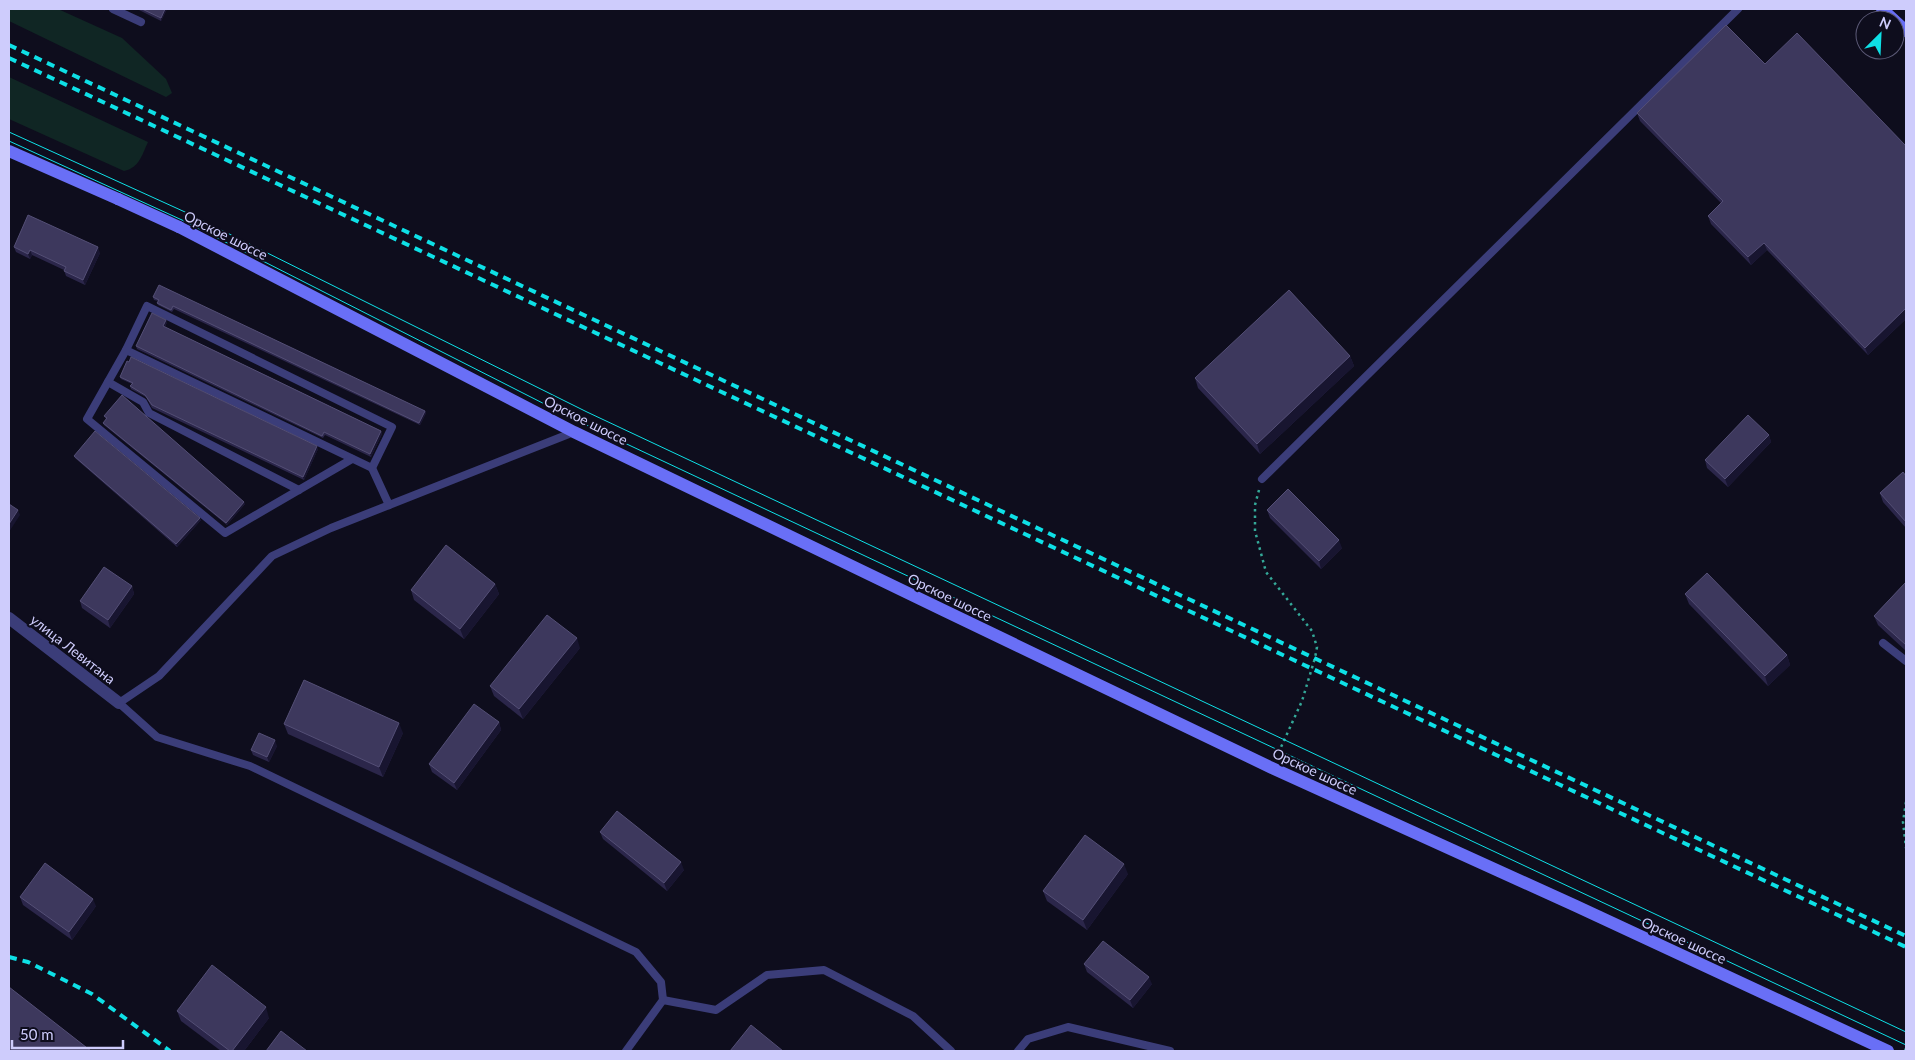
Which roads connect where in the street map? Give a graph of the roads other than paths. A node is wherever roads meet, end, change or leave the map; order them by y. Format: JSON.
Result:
{"nodes":[{"id":1,"x":113,"y":9,"type":"edge"},
{"id":2,"x":1738,"y":9,"type":"edge"},
{"id":3,"x":141,"y":22,"type":"dead end"},
{"id":4,"x":9,"y":151,"type":"edge"},
{"id":5,"x":126,"y":350,"type":"junction"},
{"id":6,"x":108,"y":382,"type":"junction"},
{"id":7,"x":574,"y":432,"type":"junction"},
{"id":8,"x":352,"y":459,"type":"junction"},
{"id":9,"x":372,"y":468,"type":"junction"},
{"id":10,"x":1262,"y":479,"type":"road end"},
{"id":11,"x":299,"y":490,"type":"junction"},
{"id":12,"x":389,"y":505,"type":"junction"},
{"id":13,"x":9,"y":618,"type":"edge"},
{"id":14,"x":1883,"y":644,"type":"dead end"},
{"id":15,"x":1906,"y":660,"type":"edge"},
{"id":16,"x":119,"y":703,"type":"junction"},
{"id":17,"x":663,"y":1000,"type":"junction"},
{"id":18,"x":1879,"y":1049,"type":"edge"},
{"id":19,"x":626,"y":1051,"type":"edge"},
{"id":20,"x":951,"y":1051,"type":"edge"},
{"id":21,"x":1018,"y":1051,"type":"edge"},
{"id":22,"x":1170,"y":1051,"type":"edge"}],
"edges":[{"from":1,"to":3,"type":"lane"},
{"from":2,"to":10,"type":"lane"},
{"from":4,"to":7,"type":"street","name":"Орское шоссе","bridge":true},
{"from":5,"to":6,"type":"lane"},
{"from":5,"to":8,"type":"lane"},
{"from":5,"to":9,"type":"lane"},
{"from":6,"to":11,"type":"lane"},
{"from":6,"to":11,"type":"lane"},
{"from":7,"to":12,"type":"lane"},
{"from":7,"to":18,"type":"street","name":"Орское шоссе"},
{"from":8,"to":9,"type":"lane"},
{"from":8,"to":11,"type":"lane"},
{"from":9,"to":12,"type":"lane"},
{"from":12,"to":16,"type":"lane"},
{"from":13,"to":16,"type":"street","name":"улица Левитана"},
{"from":14,"to":15,"type":"lane"},
{"from":16,"to":17,"type":"lane"},
{"from":17,"to":19,"type":"lane"},
{"from":17,"to":20,"type":"lane"},
{"from":21,"to":22,"type":"lane"}]}
